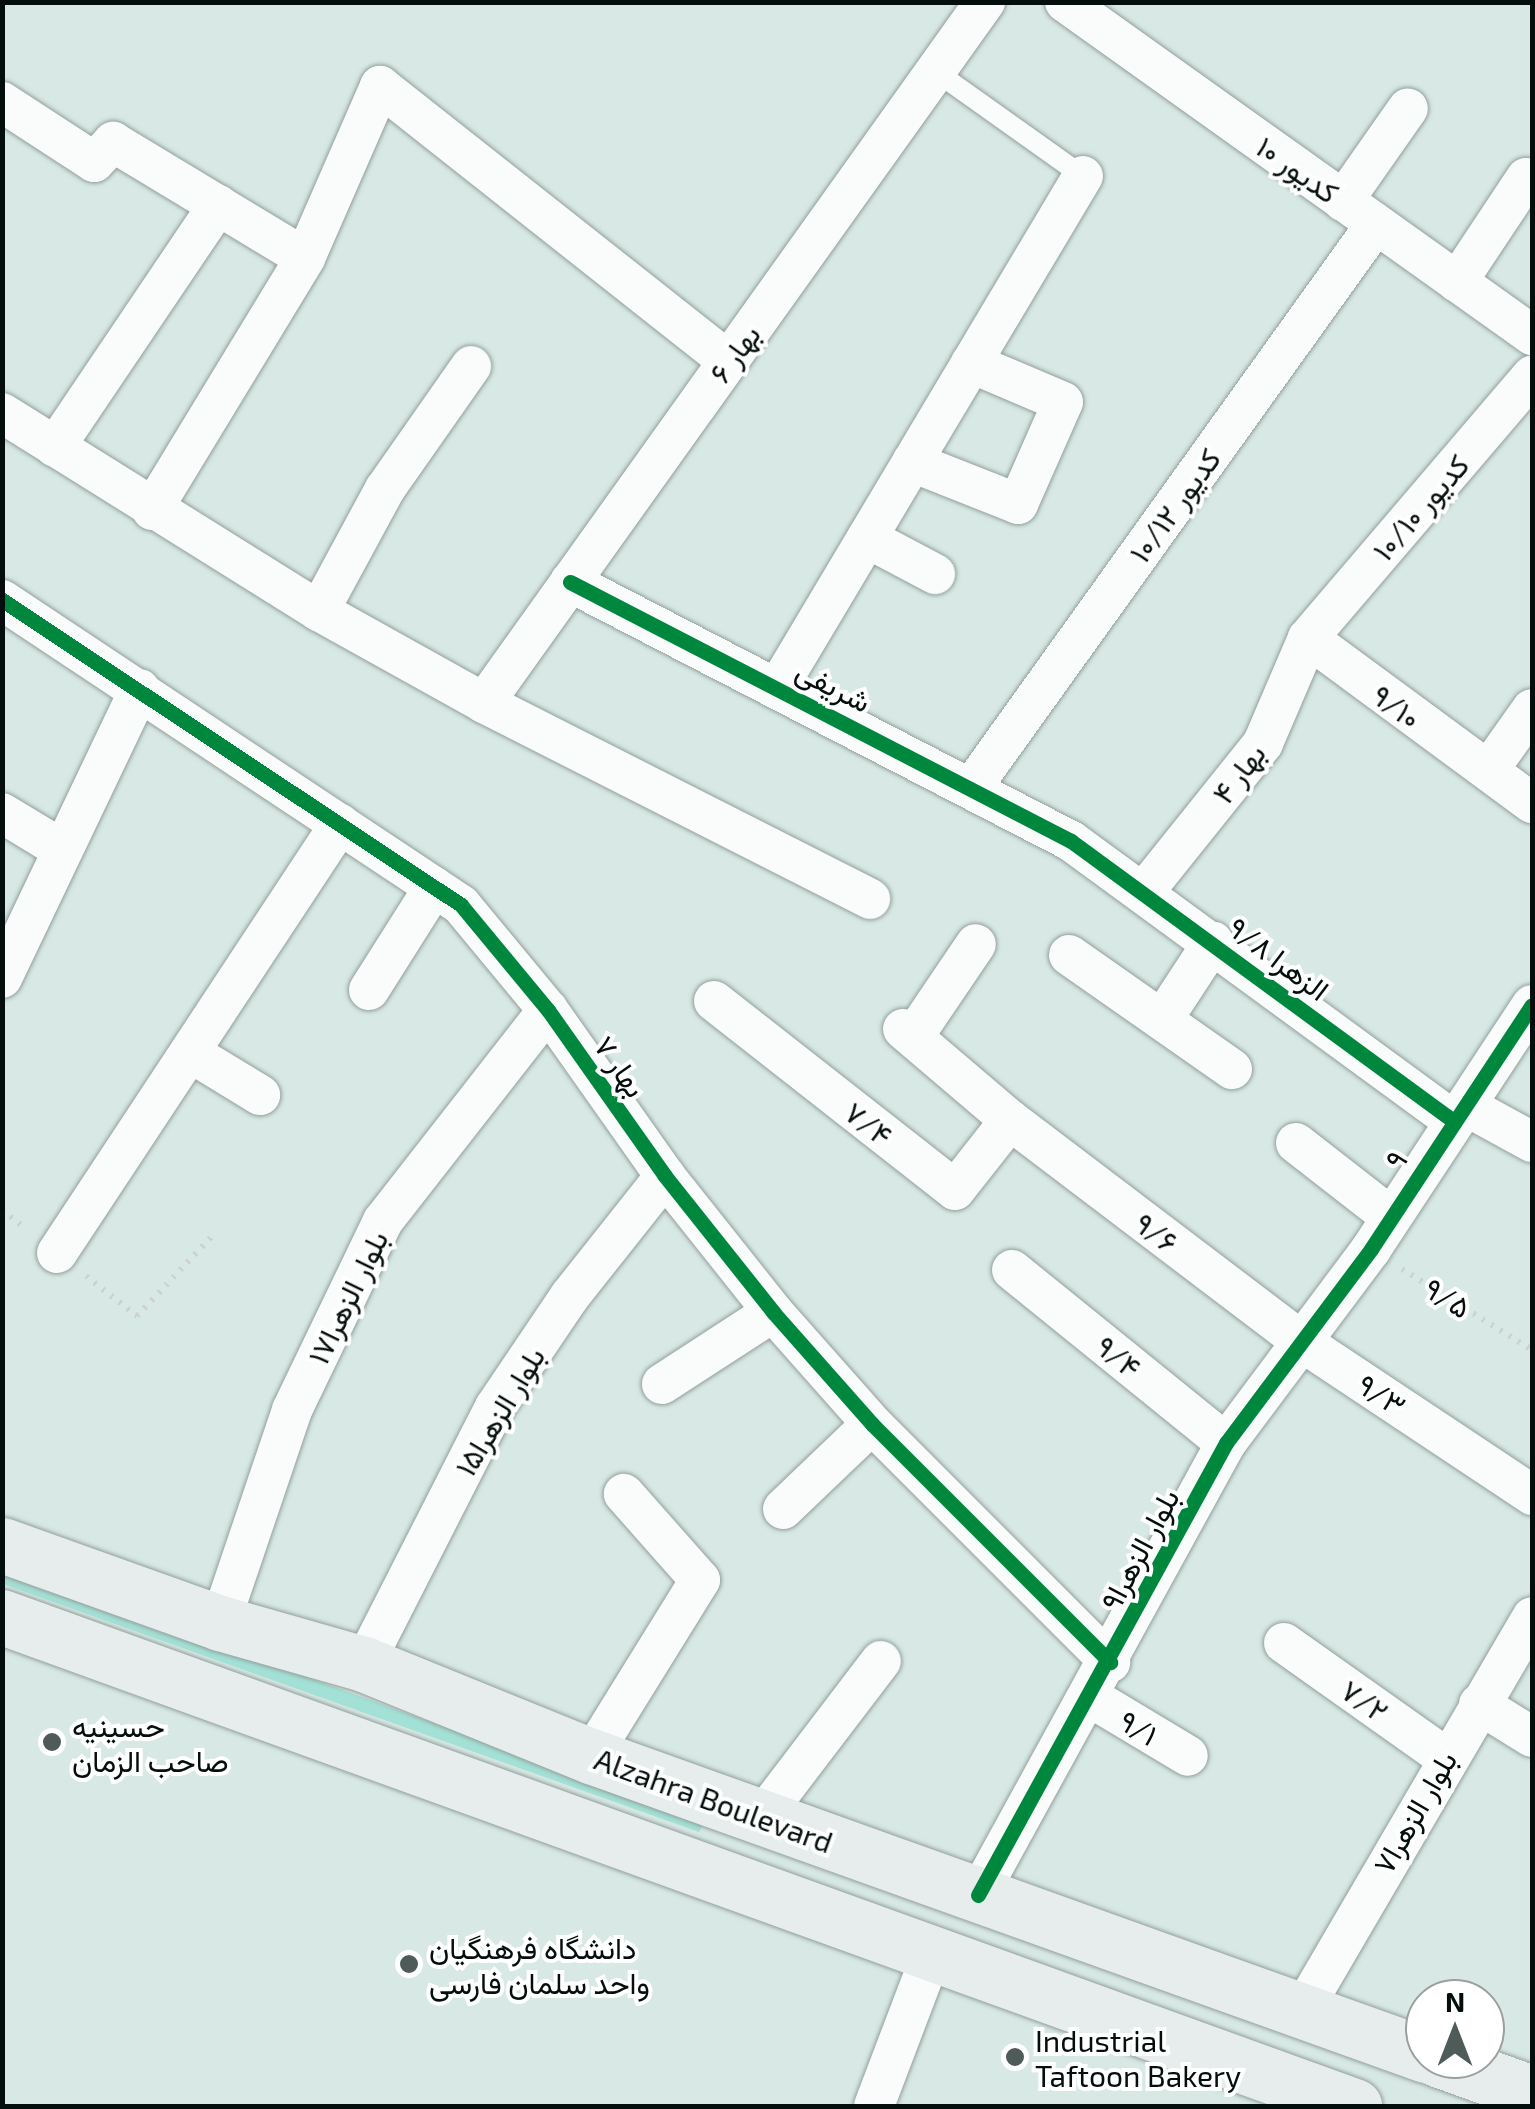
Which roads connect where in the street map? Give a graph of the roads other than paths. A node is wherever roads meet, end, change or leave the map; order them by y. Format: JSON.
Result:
{"nodes":[{"id":1,"x":985,"y":2,"type":"edge"},
{"id":2,"x":1064,"y":2,"type":"edge"},
{"id":3,"x":936,"y":72,"type":"junction"},
{"id":4,"x":2,"y":102,"type":"edge"},
{"id":5,"x":1408,"y":108,"type":"dead end"},
{"id":6,"x":1083,"y":176,"type":"joint"},
{"id":7,"x":1526,"y":178,"type":"dead end"},
{"id":8,"x":218,"y":205,"type":"junction"},
{"id":9,"x":1359,"y":212,"type":"junction"},
{"id":10,"x":305,"y":258,"type":"junction"},
{"id":11,"x":1457,"y":282,"type":"junction"},
{"id":12,"x":1532,"y":335,"type":"edge"},
{"id":13,"x":728,"y":362,"type":"junction"},
{"id":14,"x":971,"y":363,"type":"junction"},
{"id":15,"x":471,"y":366,"type":"dead end"},
{"id":16,"x":1532,"y":376,"type":"edge"},
{"id":17,"x":2,"y":413,"type":"edge"},
{"id":18,"x":55,"y":447,"type":"junction"},
{"id":19,"x":912,"y":462,"type":"junction"},
{"id":20,"x":152,"y":510,"type":"junction"},
{"id":21,"x":868,"y":538,"type":"junction"},
{"id":22,"x":935,"y":574,"type":"dead end"},
{"id":23,"x":570,"y":582,"type":"junction"},
{"id":24,"x":2,"y":600,"type":"edge"},
{"id":25,"x":319,"y":610,"type":"junction"},
{"id":26,"x":1308,"y":638,"type":"junction"},
{"id":27,"x":778,"y":687,"type":"junction"},
{"id":28,"x":140,"y":689,"type":"junction"},
{"id":29,"x":484,"y":703,"type":"junction"},
{"id":30,"x":1532,"y":709,"type":"edge"},
{"id":31,"x":1490,"y":768,"type":"junction"},
{"id":32,"x":972,"y":787,"type":"junction"},
{"id":33,"x":1532,"y":803,"type":"edge"},
{"id":34,"x":2,"y":813,"type":"edge"},
{"id":35,"x":340,"y":824,"type":"junction"},
{"id":36,"x":1072,"y":840,"type":"joint"},
{"id":37,"x":63,"y":850,"type":"junction"},
{"id":38,"x":434,"y":887,"type":"junction"},
{"id":39,"x":1143,"y":893,"type":"junction"},
{"id":40,"x":870,"y":898,"type":"dead end"},
{"id":41,"x":1213,"y":942,"type":"junction"},
{"id":42,"x":976,"y":944,"type":"dead end"},
{"id":43,"x":1069,"y":954,"type":"dead end"},
{"id":44,"x":2,"y":978,"type":"edge"},
{"id":45,"x":369,"y":990,"type":"dead end"},
{"id":46,"x":714,"y":1001,"type":"dead end"},
{"id":47,"x":1532,"y":1005,"type":"edge"},
{"id":48,"x":548,"y":1010,"type":"junction"},
{"id":49,"x":1164,"y":1017,"type":"junction"},
{"id":50,"x":191,"y":1054,"type":"junction"},
{"id":51,"x":1232,"y":1069,"type":"dead end"},
{"id":52,"x":260,"y":1095,"type":"dead end"},
{"id":53,"x":1460,"y":1114,"type":"junction"},
{"id":54,"x":1010,"y":1120,"type":"junction"},
{"id":55,"x":1532,"y":1142,"type":"edge"},
{"id":56,"x":1296,"y":1143,"type":"dead end"},
{"id":57,"x":665,"y":1176,"type":"junction"},
{"id":58,"x":1381,"y":1233,"type":"junction"},
{"id":59,"x":58,"y":1254,"type":"road end"},
{"id":60,"x":1012,"y":1270,"type":"dead end"},
{"id":61,"x":773,"y":1312,"type":"junction"},
{"id":62,"x":1304,"y":1344,"type":"junction"},
{"id":63,"x":662,"y":1384,"type":"dead end"},
{"id":64,"x":872,"y":1424,"type":"junction"},
{"id":65,"x":1226,"y":1442,"type":"junction"},
{"id":66,"x":624,"y":1494,"type":"dead end"},
{"id":67,"x":1532,"y":1494,"type":"edge"},
{"id":68,"x":783,"y":1509,"type":"dead end"},
{"id":69,"x":2,"y":1545,"type":"edge"},
{"id":70,"x":2,"y":1617,"type":"edge"},
{"id":71,"x":1532,"y":1617,"type":"edge"},
{"id":72,"x":220,"y":1623,"type":"junction"},
{"id":73,"x":1284,"y":1643,"type":"dead end"},
{"id":74,"x":880,"y":1661,"type":"dead end"},
{"id":75,"x":1110,"y":1662,"type":"junction"},
{"id":76,"x":364,"y":1664,"type":"junction"},
{"id":77,"x":1090,"y":1697,"type":"junction"},
{"id":78,"x":1479,"y":1704,"type":"junction"},
{"id":79,"x":1532,"y":1736,"type":"edge"},
{"id":80,"x":591,"y":1756,"type":"junction"},
{"id":81,"x":1188,"y":1756,"type":"dead end"},
{"id":82,"x":1445,"y":1757,"type":"junction"},
{"id":83,"x":746,"y":1811,"type":"junction"},
{"id":84,"x":696,"y":1868,"type":"junction"},
{"id":85,"x":978,"y":1895,"type":"junction"},
{"id":86,"x":932,"y":1953,"type":"junction"},
{"id":87,"x":1302,"y":2011,"type":"junction"},
{"id":88,"x":1405,"y":2048,"type":"edge"},
{"id":89,"x":1493,"y":2079,"type":"edge"},
{"id":90,"x":1532,"y":2093,"type":"edge"},
{"id":91,"x":874,"y":2106,"type":"edge"},
{"id":92,"x":1354,"y":2106,"type":"edge"}],
"edges":[{"from":1,"to":3,"type":"street","name":"بهار ۶"},
{"from":2,"to":9,"type":"street","name":"کدیور ۱۰"},
{"from":3,"to":6,"type":"lane"},
{"from":3,"to":13,"type":"street","name":"بهار ۶"},
{"from":4,"to":8,"type":"street"},
{"from":5,"to":9,"type":"street","name":"کدیور ۱۰/۱۲"},
{"from":6,"to":14,"type":"street"},
{"from":7,"to":11,"type":"street"},
{"from":8,"to":10,"type":"street"},
{"from":8,"to":18,"type":"street"},
{"from":9,"to":11,"type":"street","name":"کدیور ۱۰"},
{"from":9,"to":32,"type":"street","name":"کدیور ۱۰/۱۲"},
{"from":10,"to":13,"type":"street"},
{"from":10,"to":20,"type":"street"},
{"from":11,"to":12,"type":"street","name":"کدیور ۱۰"},
{"from":13,"to":23,"type":"street","name":"بهار ۶"},
{"from":14,"to":19,"type":"street"},
{"from":14,"to":19,"type":"street"},
{"from":15,"to":25,"type":"street"},
{"from":16,"to":26,"type":"street","name":"کدیور ۱۰/۱۰"},
{"from":17,"to":18,"type":"street"},
{"from":18,"to":20,"type":"street"},
{"from":19,"to":21,"type":"street"},
{"from":20,"to":25,"type":"street"},
{"from":21,"to":22,"type":"street"},
{"from":21,"to":27,"type":"street"},
{"from":23,"to":27,"type":"street","name":"شریفی"},
{"from":23,"to":29,"type":"street","name":"بهار ۶"},
{"from":24,"to":28,"type":"street","name":"بهار ۷"},
{"from":25,"to":29,"type":"street"},
{"from":26,"to":31,"type":"street","name":"۹/۱۰"},
{"from":26,"to":39,"type":"street","name":"بهار ۴"},
{"from":27,"to":32,"type":"street","name":"شریفی"},
{"from":28,"to":35,"type":"street","name":"بهار ۷"},
{"from":28,"to":37,"type":"street"},
{"from":29,"to":40,"type":"street"},
{"from":30,"to":31,"type":"street"},
{"from":31,"to":33,"type":"street","name":"۹/۱۰"},
{"from":32,"to":36,"type":"street","name":"شریفی"},
{"from":34,"to":37,"type":"street"},
{"from":35,"to":38,"type":"street","name":"بهار ۷"},
{"from":35,"to":50,"type":"street"},
{"from":36,"to":39,"type":"street","name":"الزهرا ۹/۸"},
{"from":37,"to":44,"type":"street"},
{"from":38,"to":45,"type":"street"},
{"from":38,"to":48,"type":"street","name":"بهار ۷"},
{"from":39,"to":41,"type":"street","name":"الزهرا ۹/۸"},
{"from":41,"to":49,"type":"street"},
{"from":41,"to":53,"type":"street","name":"الزهرا ۹/۸"},
{"from":42,"to":54,"type":"street","name":"۹/۶"},
{"from":43,"to":49,"type":"street"},
{"from":46,"to":54,"type":"street","name":"۷/۴"},
{"from":47,"to":53,"type":"street","name":"۹"},
{"from":48,"to":57,"type":"street","name":"بهار ۷"},
{"from":48,"to":72,"type":"street","name":"بلوار الزهرا۱۷"},
{"from":49,"to":51,"type":"street"},
{"from":50,"to":52,"type":"street"},
{"from":50,"to":59,"type":"street"},
{"from":53,"to":55,"type":"street","name":"الزهرا ۹/۸"},
{"from":53,"to":58,"type":"street","name":"۹"},
{"from":54,"to":62,"type":"street","name":"۹/۶"},
{"from":56,"to":58,"type":"street"},
{"from":57,"to":61,"type":"street","name":"بهار ۷"},
{"from":57,"to":76,"type":"street","name":"بلوار الزهرا۱۵"},
{"from":58,"to":62,"type":"street","name":"۹"},
{"from":60,"to":65,"type":"street","name":"۹/۴"},
{"from":61,"to":63,"type":"street"},
{"from":61,"to":64,"type":"street","name":"بهار ۷"},
{"from":62,"to":65,"type":"street","name":"بلوار الزهرا۹"},
{"from":62,"to":67,"type":"street","name":"۹/۳"},
{"from":64,"to":68,"type":"street"},
{"from":64,"to":75,"type":"street","name":"بهار ۷"},
{"from":65,"to":75,"type":"street","name":"بلوار الزهرا۹"},
{"from":66,"to":80,"type":"street"},
{"from":69,"to":72,"type":"main road","name":"Alzahra Boulevard"},
{"from":70,"to":84,"type":"main road"},
{"from":71,"to":78,"type":"street","name":"بلوار الزهرا۷"},
{"from":72,"to":76,"type":"main road","name":"Alzahra Boulevard"},
{"from":73,"to":82,"type":"street","name":"۷/۲"},
{"from":74,"to":83,"type":"street"},
{"from":75,"to":77,"type":"street","name":"بلوار الزهرا۹"},
{"from":76,"to":80,"type":"main road","name":"Alzahra Boulevard"},
{"from":77,"to":81,"type":"street","name":"۹/۱"},
{"from":77,"to":85,"type":"street","name":"بلوار الزهرا۹"},
{"from":78,"to":79,"type":"street"},
{"from":78,"to":82,"type":"street","name":"بلوار الزهرا۷"},
{"from":80,"to":83,"type":"main road","name":"Alzahra Boulevard"},
{"from":82,"to":87,"type":"street","name":"بلوار الزهرا۷"},
{"from":83,"to":84,"type":"main road"},
{"from":83,"to":85,"type":"main road","name":"Alzahra Boulevard"},
{"from":84,"to":86,"type":"main road"},
{"from":85,"to":87,"type":"main road","name":"Alzahra Boulevard"},
{"from":86,"to":91,"type":"street"},
{"from":86,"to":92,"type":"main road"},
{"from":87,"to":88,"type":"main road","name":"Alzahra Boulevard"},
{"from":89,"to":90,"type":"main road"}]}
